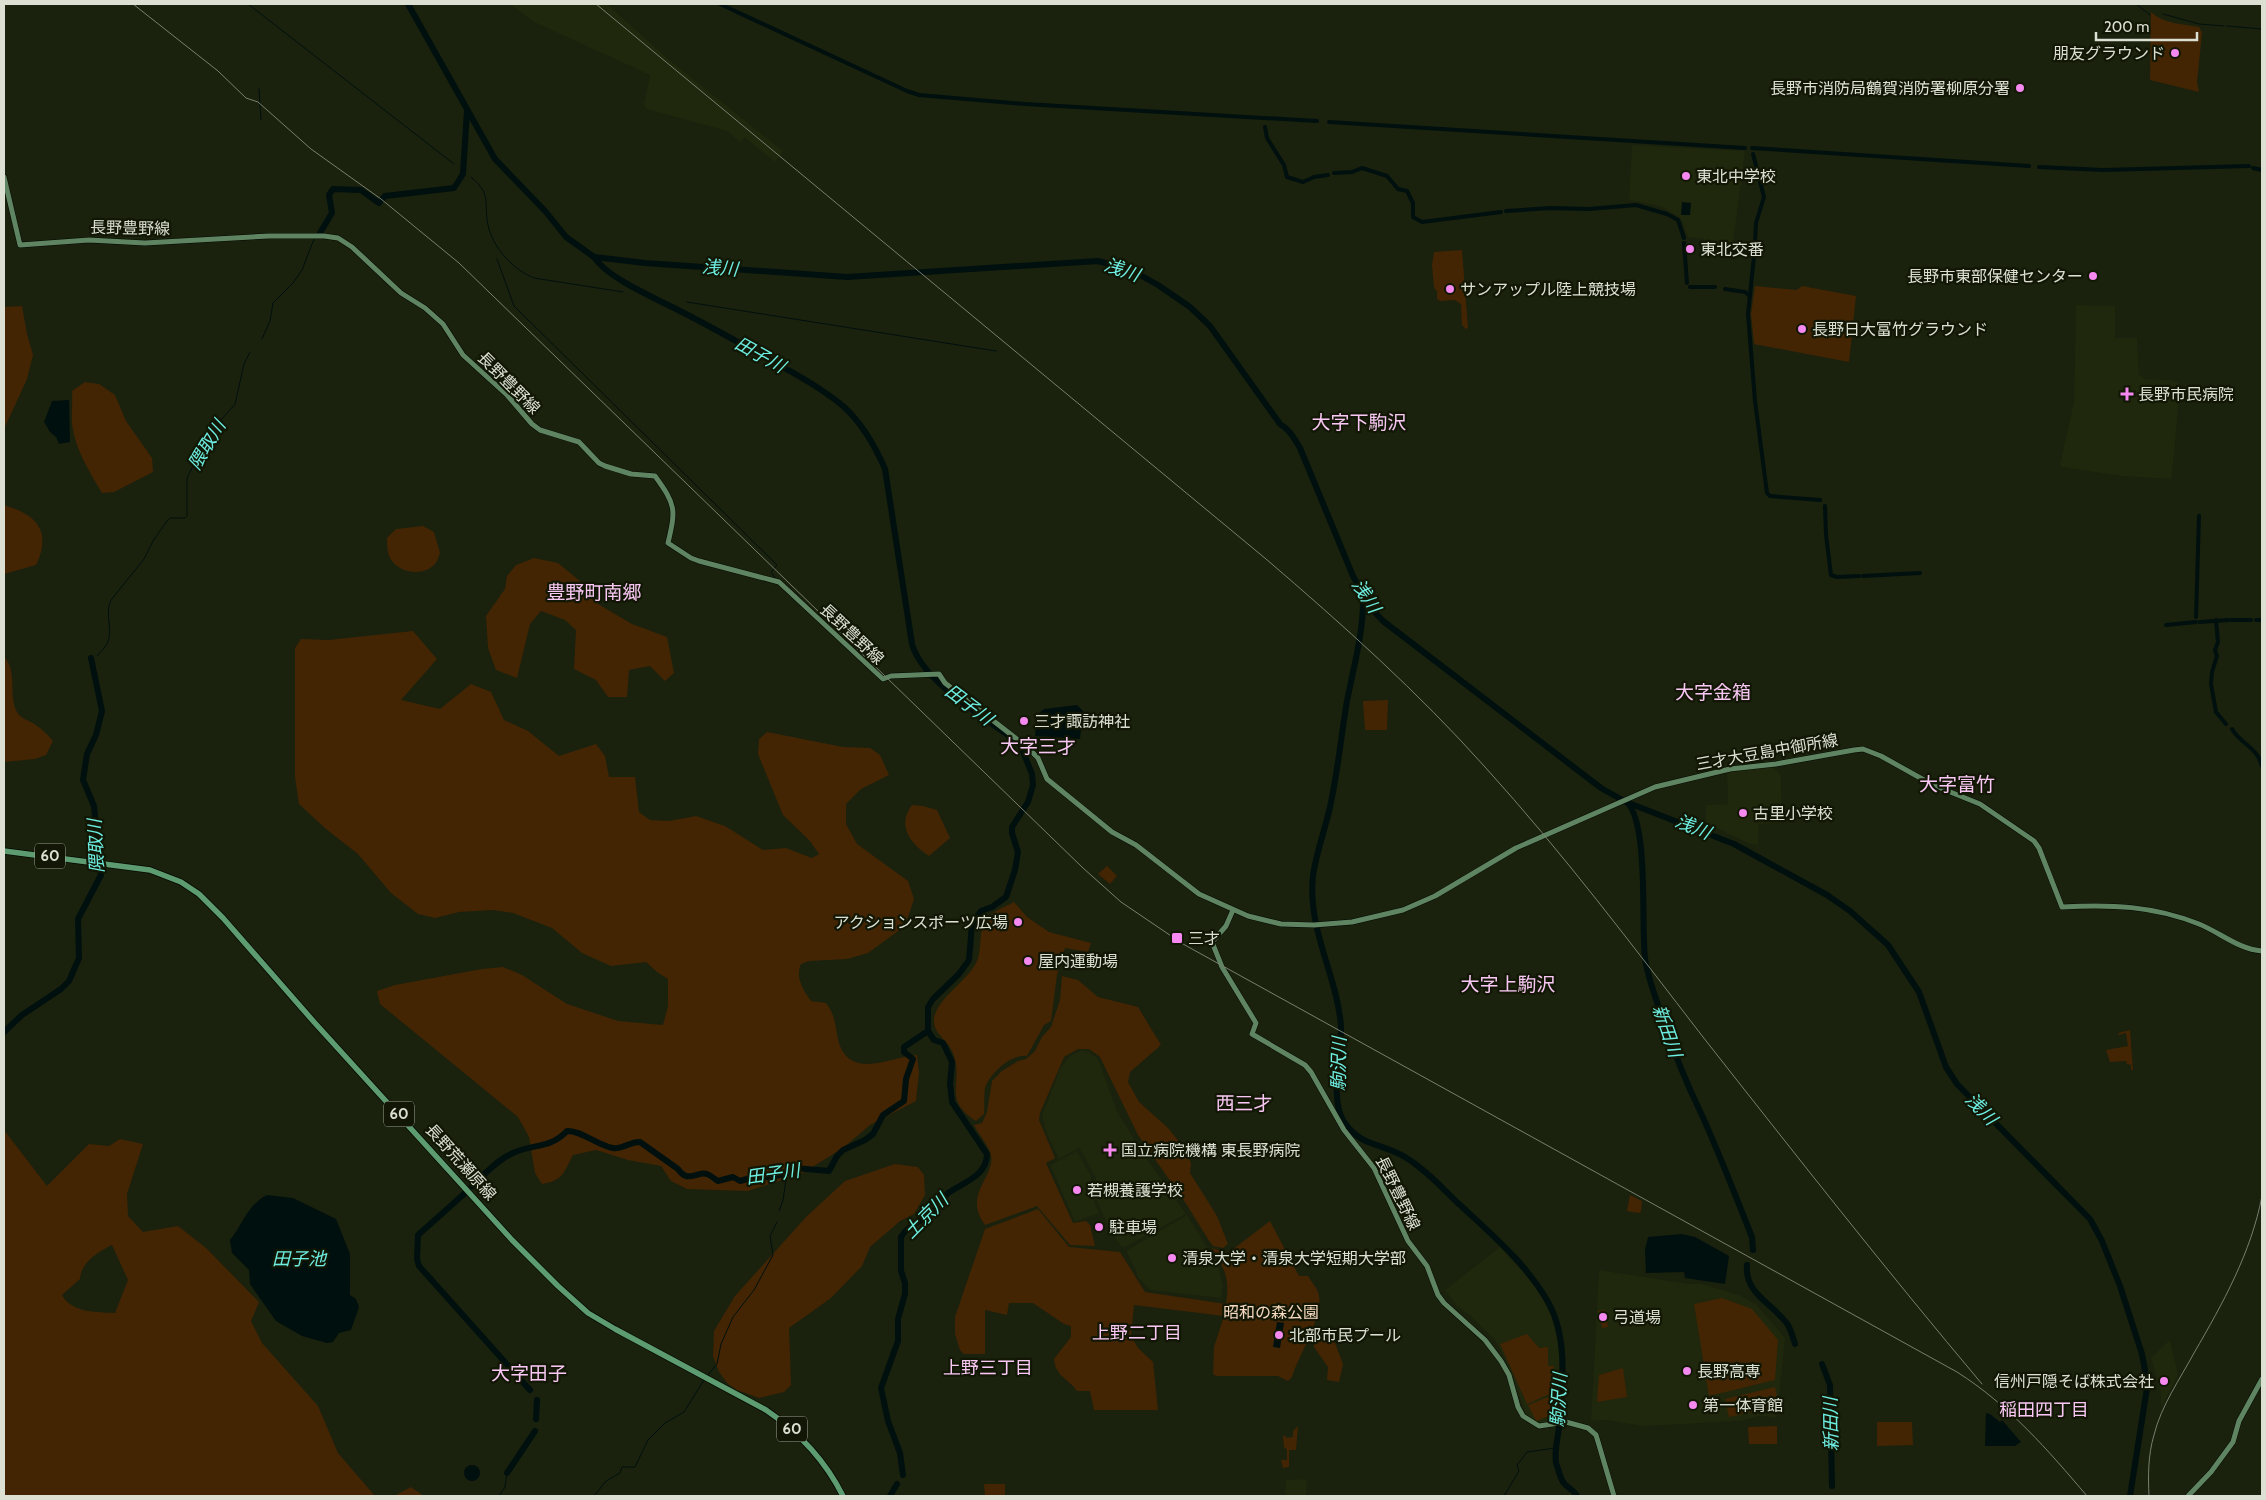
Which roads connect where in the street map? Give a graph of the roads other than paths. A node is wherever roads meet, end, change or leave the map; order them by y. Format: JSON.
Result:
{"nodes":[{"id":1,"x":4,"y":177,"type":"edge"},
{"id":2,"x":4,"y":851,"type":"edge"},
{"id":3,"x":1233,"y":910,"type":"junction"},
{"id":4,"x":2262,"y":951,"type":"edge"},
{"id":5,"x":2262,"y":1379,"type":"edge"},
{"id":6,"x":843,"y":1496,"type":"edge"},
{"id":7,"x":1614,"y":1496,"type":"edge"},
{"id":8,"x":2188,"y":1496,"type":"edge"}],
"edges":[{"from":1,"to":3,"type":"main road","name":"長野豊野線"},
{"from":2,"to":6,"type":"main road","name":"長野荒瀬原線","number":"60"},
{"from":3,"to":4,"type":"main road","name":"三才大豆島中御所線"},
{"from":3,"to":7,"type":"main road","name":"長野豊野線"},
{"from":5,"to":8,"type":"main road"}]}
